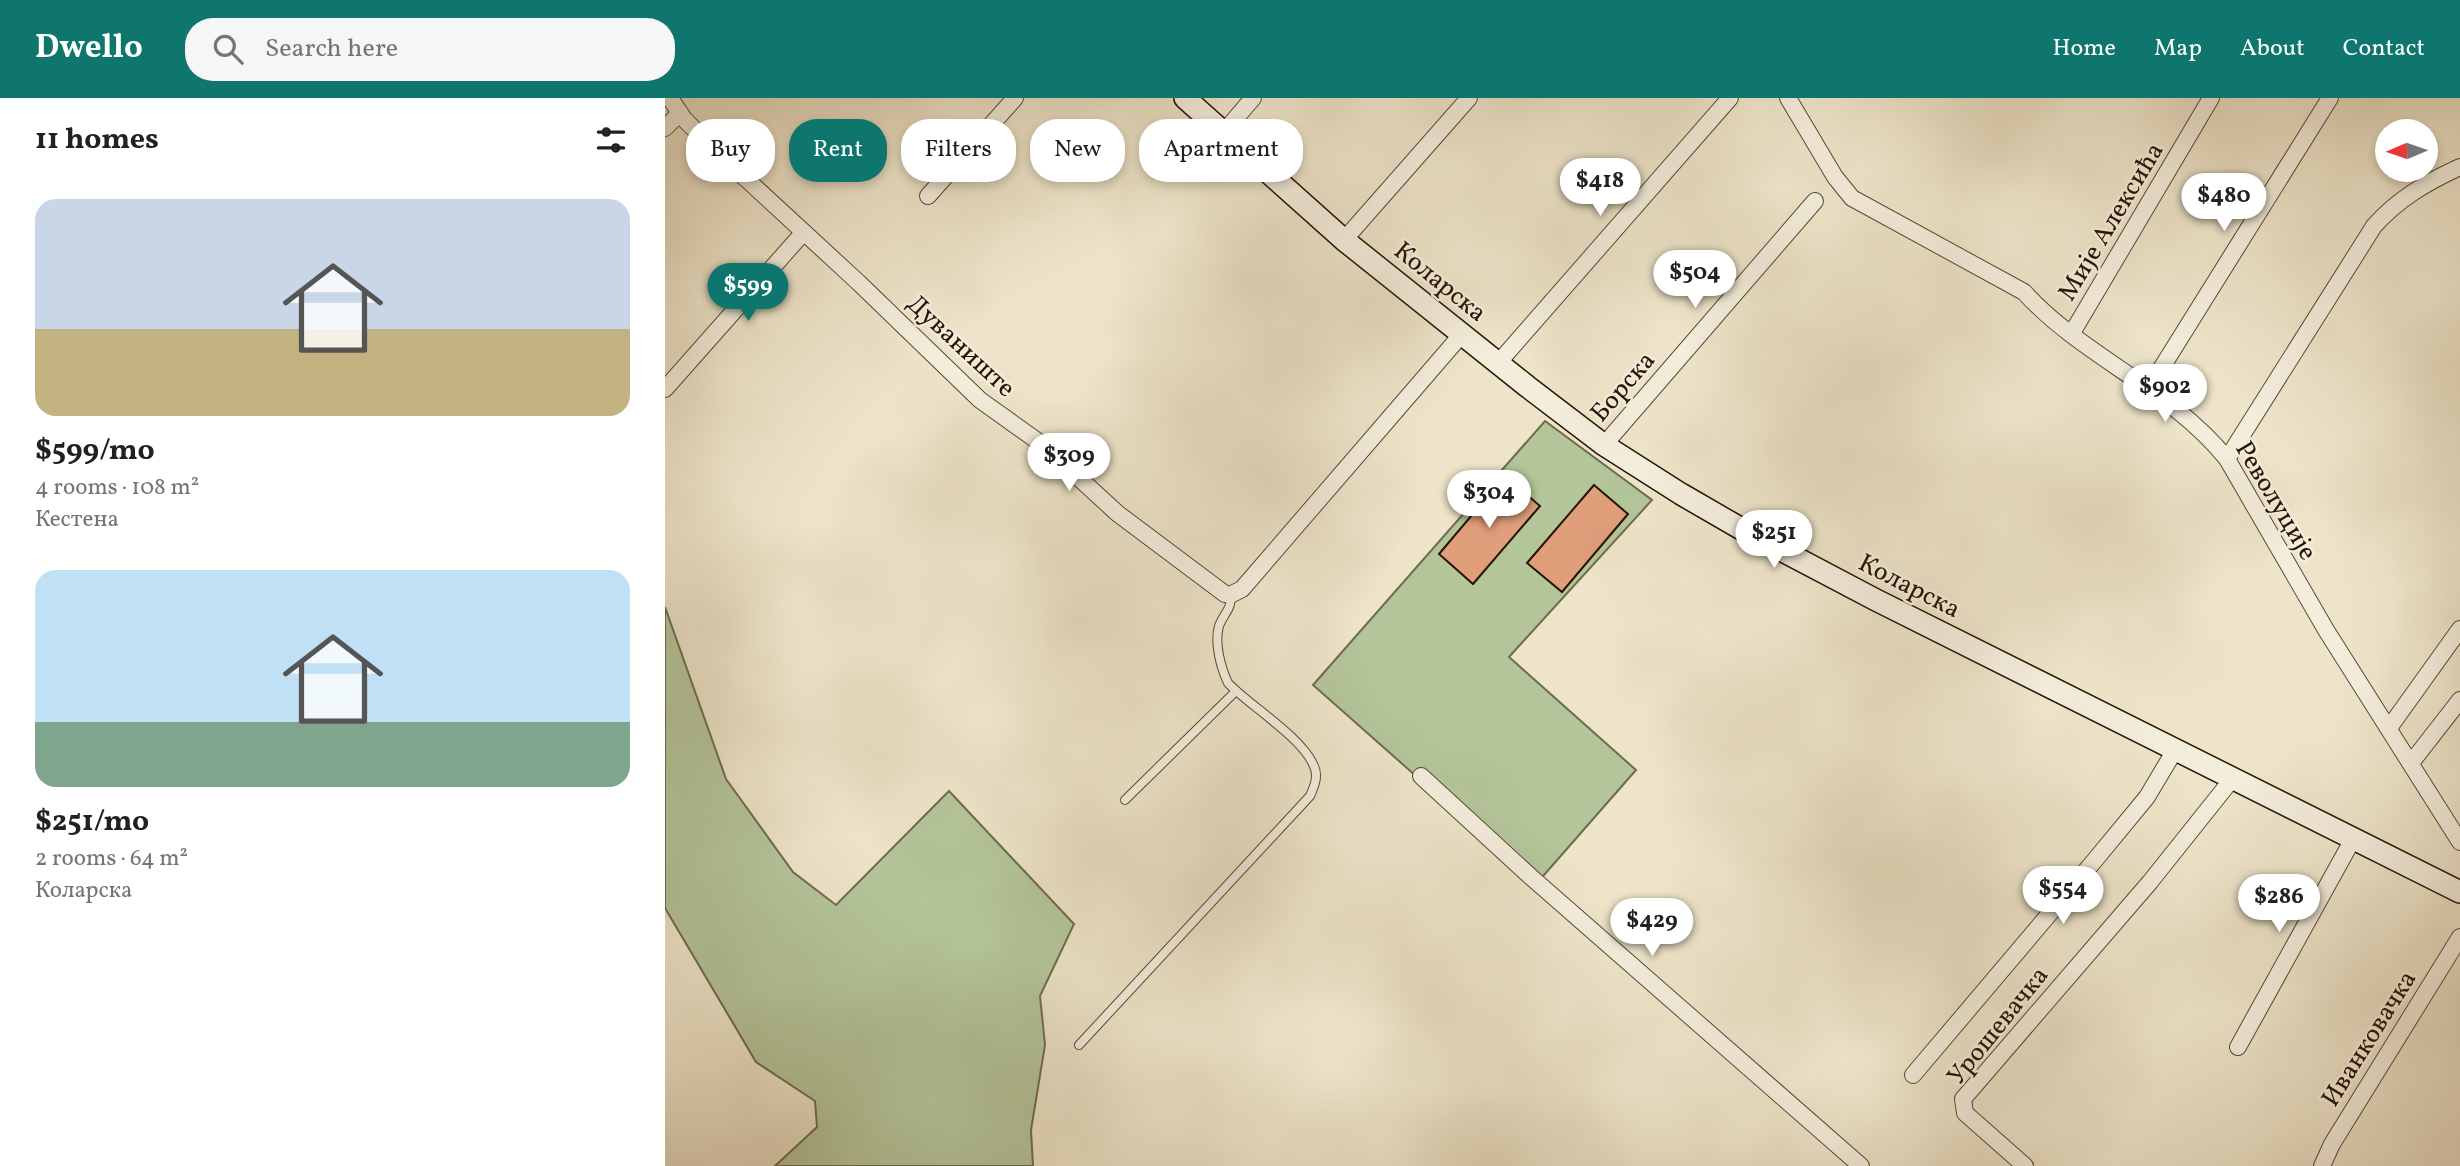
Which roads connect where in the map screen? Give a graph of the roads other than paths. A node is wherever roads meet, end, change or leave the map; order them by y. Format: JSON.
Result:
{"nodes":[{"id":1,"x":670,"y":98,"type":"edge"},
{"id":2,"x":1015,"y":98,"type":"edge"},
{"id":3,"x":1185,"y":98,"type":"edge"},
{"id":4,"x":1253,"y":98,"type":"edge"},
{"id":5,"x":1469,"y":98,"type":"edge"},
{"id":6,"x":1730,"y":98,"type":"edge"},
{"id":7,"x":1788,"y":98,"type":"edge"},
{"id":8,"x":2211,"y":98,"type":"edge"},
{"id":9,"x":2330,"y":98,"type":"edge"},
{"id":10,"x":680,"y":113,"type":"junction"},
{"id":11,"x":1209,"y":119,"type":"edge"},
{"id":12,"x":1235,"y":119,"type":"edge"},
{"id":13,"x":665,"y":128,"type":"edge"},
{"id":14,"x":2460,"y":167,"type":"edge"},
{"id":15,"x":1280,"y":182,"type":"edge"},
{"id":16,"x":928,"y":196,"type":"dead end"},
{"id":17,"x":1815,"y":201,"type":"dead end"},
{"id":18,"x":803,"y":233,"type":"junction"},
{"id":19,"x":1344,"y":240,"type":"junction"},
{"id":20,"x":2072,"y":333,"type":"junction"},
{"id":21,"x":1462,"y":334,"type":"junction"},
{"id":22,"x":1499,"y":362,"type":"junction"},
{"id":23,"x":2149,"y":388,"type":"junction"},
{"id":24,"x":665,"y":389,"type":"edge"},
{"id":25,"x":1604,"y":444,"type":"junction"},
{"id":26,"x":2227,"y":459,"type":"junction"},
{"id":27,"x":1230,"y":595,"type":"junction"},
{"id":28,"x":2460,"y":629,"type":"edge"},
{"id":29,"x":1235,"y":691,"type":"junction"},
{"id":30,"x":2460,"y":700,"type":"edge"},
{"id":31,"x":2389,"y":728,"type":"junction"},
{"id":32,"x":2175,"y":750,"type":"junction"},
{"id":33,"x":2411,"y":763,"type":"junction"},
{"id":34,"x":1420,"y":776,"type":"dead end"},
{"id":35,"x":2232,"y":778,"type":"junction"},
{"id":36,"x":1125,"y":800,"type":"dead end"},
{"id":37,"x":2353,"y":839,"type":"junction"},
{"id":38,"x":2460,"y":842,"type":"edge"},
{"id":39,"x":2460,"y":892,"type":"edge"},
{"id":40,"x":2460,"y":937,"type":"edge"},
{"id":41,"x":1079,"y":1045,"type":"dead end"},
{"id":42,"x":2238,"y":1047,"type":"dead end"},
{"id":43,"x":1913,"y":1075,"type":"dead end"},
{"id":44,"x":1861,"y":1166,"type":"edge"},
{"id":45,"x":2025,"y":1166,"type":"edge"},
{"id":46,"x":2322,"y":1166,"type":"edge"}],
"edges":[{"from":1,"to":10,"type":"street","name":"Дуваниште"},
{"from":2,"to":16,"type":"street"},
{"from":3,"to":11,"type":"main road","name":"Коларска"},
{"from":4,"to":12,"type":"street"},
{"from":5,"to":19,"type":"street"},
{"from":6,"to":22,"type":"street"},
{"from":7,"to":20,"type":"street","name":"Револуције"},
{"from":8,"to":20,"type":"street","name":"Мије Алексића"},
{"from":9,"to":23,"type":"street"},
{"from":10,"to":13,"type":"street"},
{"from":10,"to":18,"type":"street","name":"Дуваниште"},
{"from":14,"to":26,"type":"street"},
{"from":15,"to":19,"type":"main road","name":"Коларска"},
{"from":17,"to":25,"type":"street","name":"Борска"},
{"from":18,"to":24,"type":"street"},
{"from":18,"to":27,"type":"street","name":"Дуваниште"},
{"from":19,"to":21,"type":"main road","name":"Коларска"},
{"from":20,"to":23,"type":"street","name":"Револуције"},
{"from":21,"to":22,"type":"main road","name":"Коларска"},
{"from":21,"to":27,"type":"street"},
{"from":22,"to":25,"type":"main road","name":"Коларска"},
{"from":23,"to":26,"type":"street","name":"Револуције"},
{"from":25,"to":32,"type":"main road","name":"Коларска"},
{"from":26,"to":31,"type":"street","name":"Револуције"},
{"from":27,"to":29,"type":"lane"},
{"from":28,"to":31,"type":"street"},
{"from":29,"to":36,"type":"lane"},
{"from":29,"to":41,"type":"lane"},
{"from":30,"to":33,"type":"street"},
{"from":31,"to":33,"type":"street","name":"Револуције"},
{"from":32,"to":35,"type":"main road","name":"Коларска"},
{"from":32,"to":43,"type":"street"},
{"from":33,"to":38,"type":"street","name":"Револуције"},
{"from":34,"to":44,"type":"street"},
{"from":35,"to":37,"type":"main road","name":"Коларска"},
{"from":35,"to":45,"type":"street","name":"Урошевачка"},
{"from":37,"to":39,"type":"main road","name":"Коларска"},
{"from":37,"to":42,"type":"street"},
{"from":40,"to":46,"type":"street","name":"Иванковачка"}]}
